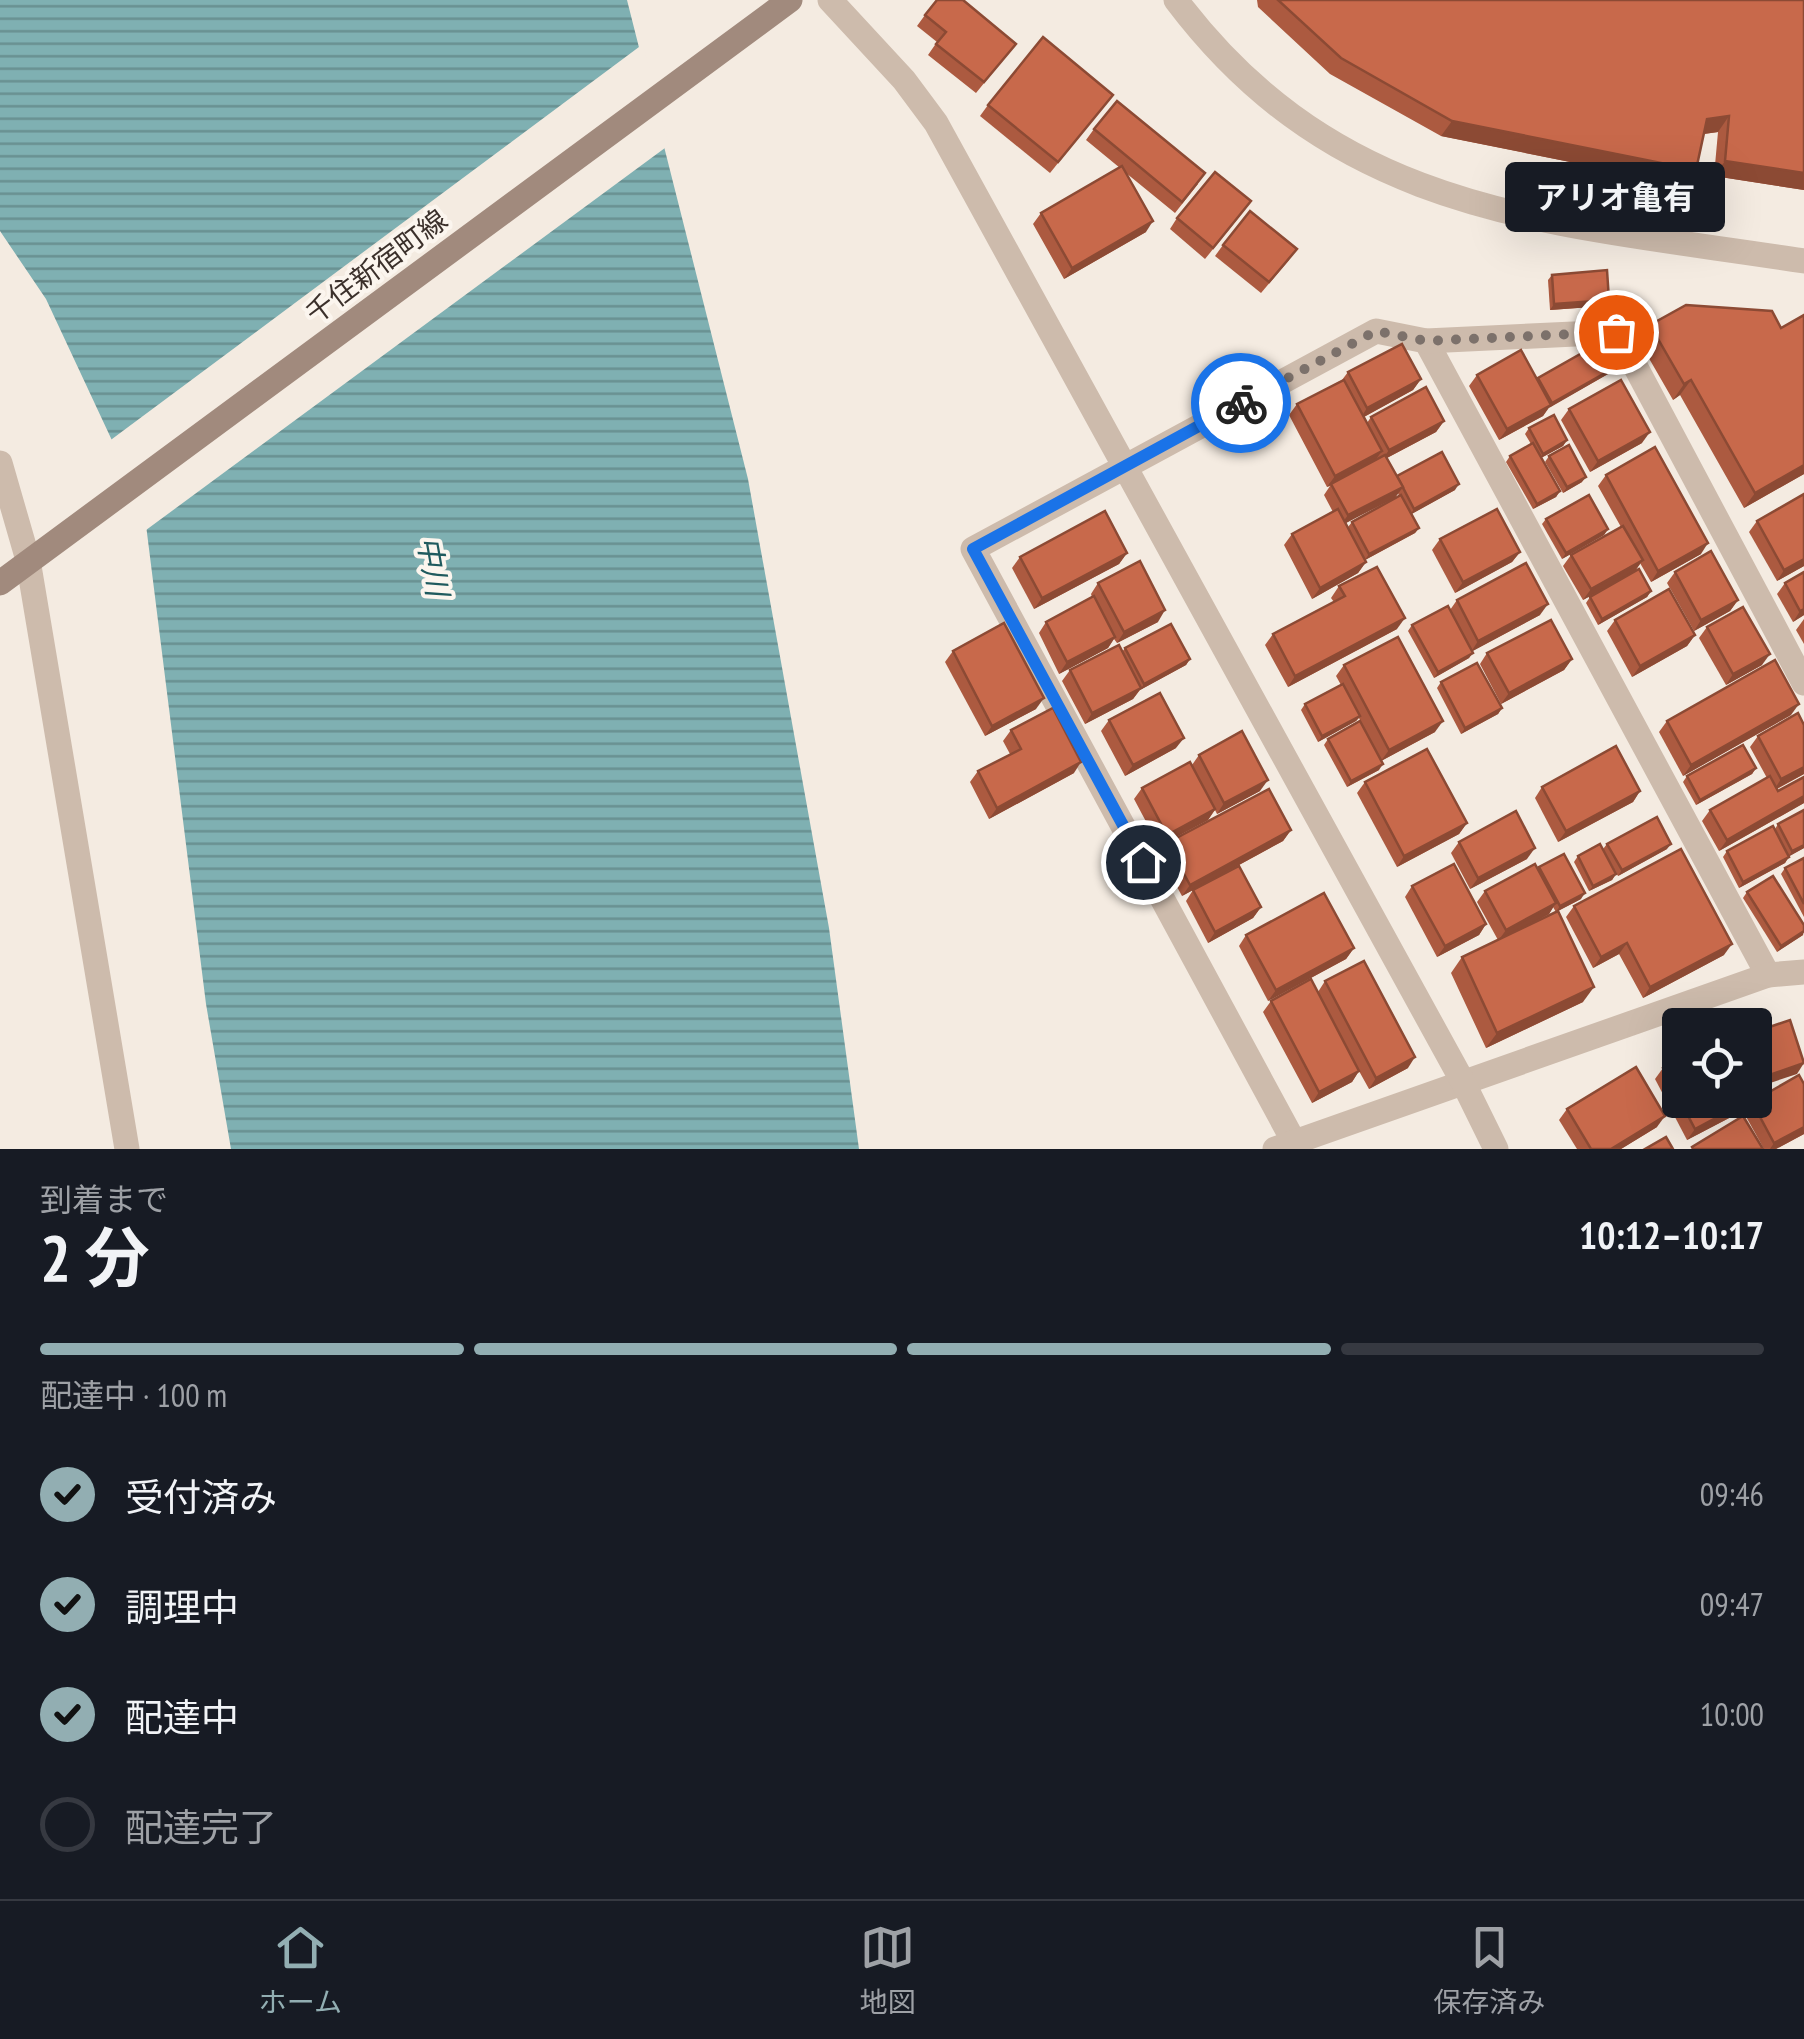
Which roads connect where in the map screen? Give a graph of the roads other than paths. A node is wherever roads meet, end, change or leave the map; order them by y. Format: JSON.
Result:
{"nodes":[{"id":1,"x":790,"y":0,"type":"edge"},
{"id":2,"x":830,"y":0,"type":"edge"},
{"id":3,"x":1176,"y":0,"type":"edge"},
{"id":4,"x":1804,"y":261,"type":"edge"},
{"id":5,"x":1426,"y":341,"type":"junction"},
{"id":6,"x":0,"y":463,"type":"edge"},
{"id":7,"x":1124,"y":465,"type":"junction"},
{"id":8,"x":28,"y":560,"type":"junction"},
{"id":9,"x":0,"y":582,"type":"edge"},
{"id":10,"x":1804,"y":683,"type":"edge"},
{"id":11,"x":1804,"y":972,"type":"edge"},
{"id":12,"x":1768,"y":975,"type":"junction"},
{"id":13,"x":1463,"y":1082,"type":"junction"},
{"id":14,"x":1284,"y":1145,"type":"edge"},
{"id":15,"x":126,"y":1149,"type":"edge"},
{"id":16,"x":1496,"y":1149,"type":"edge"}],
"edges":[{"from":1,"to":8,"type":"main road","name":"千住新宿町線"},
{"from":2,"to":7,"type":"street"},
{"from":3,"to":4,"type":"street"},
{"from":5,"to":7,"type":"street"},
{"from":5,"to":10,"type":"street"},
{"from":5,"to":12,"type":"street"},
{"from":6,"to":8,"type":"street"},
{"from":7,"to":13,"type":"street"},
{"from":7,"to":14,"type":"street"},
{"from":8,"to":9,"type":"main road","name":"千住新宿町線"},
{"from":8,"to":15,"type":"street"},
{"from":11,"to":12,"type":"street"},
{"from":12,"to":13,"type":"street"},
{"from":13,"to":14,"type":"street"},
{"from":13,"to":16,"type":"street"}]}
